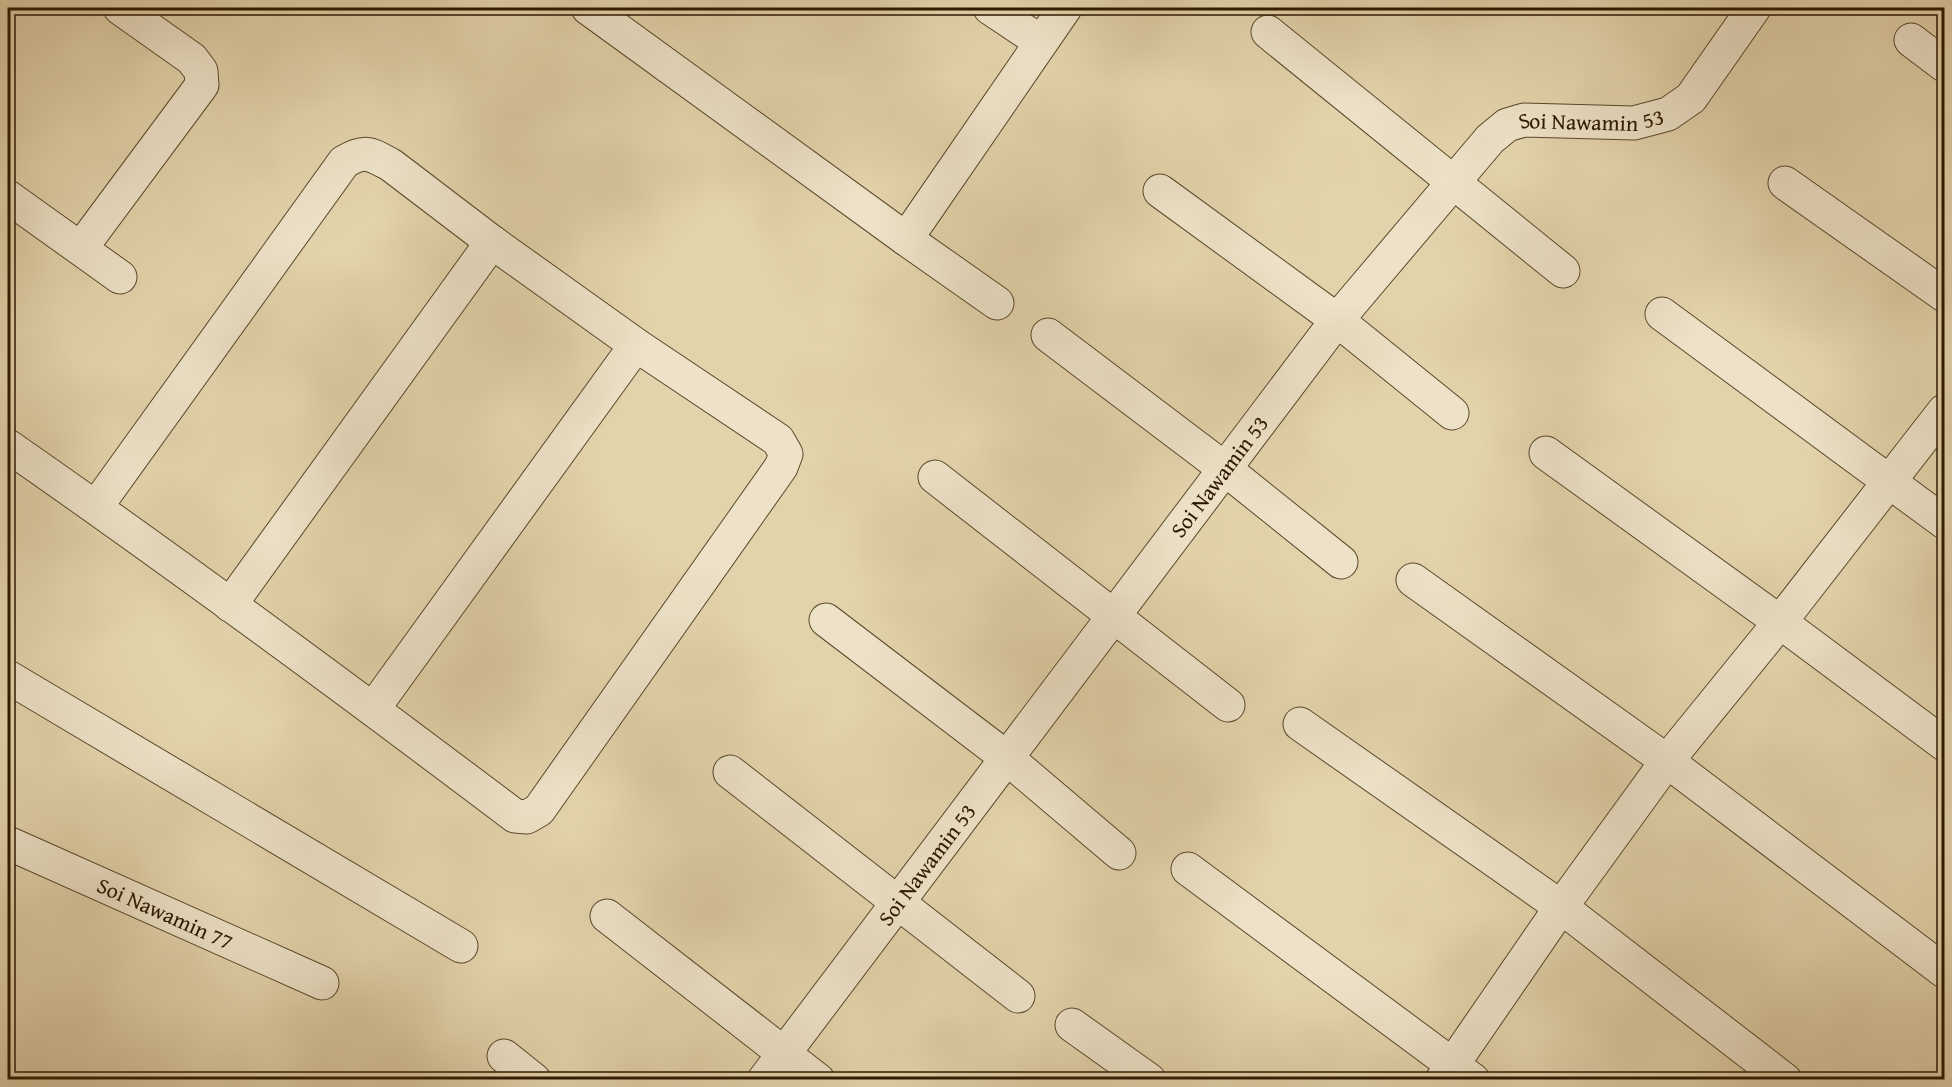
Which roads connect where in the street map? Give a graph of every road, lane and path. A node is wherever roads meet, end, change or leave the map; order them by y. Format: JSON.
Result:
{"nodes":[{"id":1,"x":120,"y":8,"type":"edge"},
{"id":2,"x":588,"y":8,"type":"edge"},
{"id":3,"x":990,"y":8,"type":"edge"},
{"id":4,"x":1065,"y":8,"type":"edge"},
{"id":5,"x":1754,"y":8,"type":"edge"},
{"id":6,"x":1268,"y":32,"type":"dead end"},
{"id":7,"x":1911,"y":40,"type":"dead end"},
{"id":8,"x":1041,"y":42,"type":"junction"},
{"id":9,"x":1944,"y":65,"type":"edge"},
{"id":10,"x":1453,"y":181,"type":"junction"},
{"id":11,"x":1785,"y":183,"type":"dead end"},
{"id":12,"x":1160,"y":191,"type":"dead end"},
{"id":13,"x":8,"y":197,"type":"edge"},
{"id":14,"x":906,"y":239,"type":"junction"},
{"id":15,"x":492,"y":242,"type":"junction"},
{"id":16,"x":81,"y":248,"type":"junction"},
{"id":17,"x":1563,"y":271,"type":"dead end"},
{"id":18,"x":120,"y":277,"type":"dead end"},
{"id":19,"x":1944,"y":295,"type":"edge"},
{"id":20,"x":997,"y":303,"type":"dead end"},
{"id":21,"x":1662,"y":314,"type":"dead end"},
{"id":22,"x":1337,"y":320,"type":"junction"},
{"id":23,"x":1048,"y":335,"type":"dead end"},
{"id":24,"x":636,"y":345,"type":"junction"},
{"id":25,"x":1944,"y":411,"type":"edge"},
{"id":26,"x":1452,"y":413,"type":"dead end"},
{"id":27,"x":8,"y":446,"type":"edge"},
{"id":28,"x":1546,"y":453,"type":"dead end"},
{"id":29,"x":1225,"y":469,"type":"junction"},
{"id":30,"x":935,"y":477,"type":"dead end"},
{"id":31,"x":1890,"y":483,"type":"junction"},
{"id":32,"x":96,"y":507,"type":"junction"},
{"id":33,"x":1944,"y":522,"type":"edge"},
{"id":34,"x":1341,"y":562,"type":"dead end"},
{"id":35,"x":1413,"y":580,"type":"dead end"},
{"id":36,"x":230,"y":605,"type":"junction"},
{"id":37,"x":1115,"y":615,"type":"junction"},
{"id":38,"x":826,"y":620,"type":"dead end"},
{"id":39,"x":1780,"y":622,"type":"junction"},
{"id":40,"x":8,"y":677,"type":"edge"},
{"id":41,"x":1228,"y":705,"type":"dead end"},
{"id":42,"x":373,"y":709,"type":"junction"},
{"id":43,"x":1300,"y":724,"type":"dead end"},
{"id":44,"x":1944,"y":744,"type":"edge"},
{"id":45,"x":1007,"y":758,"type":"junction"},
{"id":46,"x":1668,"y":761,"type":"junction"},
{"id":47,"x":730,"y":772,"type":"dead end"},
{"id":48,"x":8,"y":843,"type":"edge"},
{"id":49,"x":1119,"y":853,"type":"dead end"},
{"id":50,"x":1188,"y":869,"type":"dead end"},
{"id":51,"x":898,"y":902,"type":"junction"},
{"id":52,"x":1561,"y":907,"type":"junction"},
{"id":53,"x":607,"y":916,"type":"dead end"},
{"id":54,"x":462,"y":946,"type":"dead end"},
{"id":55,"x":1944,"y":971,"type":"edge"},
{"id":56,"x":322,"y":983,"type":"dead end"},
{"id":57,"x":1018,"y":996,"type":"dead end"},
{"id":58,"x":1072,"y":1025,"type":"dead end"},
{"id":59,"x":784,"y":1053,"type":"junction"},
{"id":60,"x":504,"y":1056,"type":"dead end"},
{"id":61,"x":1456,"y":1074,"type":"edge"},
{"id":62,"x":534,"y":1080,"type":"edge"},
{"id":63,"x":764,"y":1080,"type":"edge"},
{"id":64,"x":818,"y":1080,"type":"edge"},
{"id":65,"x":1149,"y":1080,"type":"edge"},
{"id":66,"x":1785,"y":1080,"type":"edge"}],
"edges":[{"from":1,"to":16,"type":"street"},
{"from":2,"to":14,"type":"street"},
{"from":3,"to":8,"type":"street"},
{"from":4,"to":8,"type":"street"},
{"from":5,"to":10,"type":"street","name":"Soi Nawamin 53"},
{"from":6,"to":10,"type":"street"},
{"from":7,"to":9,"type":"street"},
{"from":8,"to":14,"type":"street"},
{"from":10,"to":17,"type":"street"},
{"from":10,"to":22,"type":"street","name":"Soi Nawamin 53"},
{"from":11,"to":19,"type":"street"},
{"from":12,"to":22,"type":"street"},
{"from":13,"to":16,"type":"street"},
{"from":14,"to":20,"type":"street"},
{"from":15,"to":24,"type":"street"},
{"from":15,"to":32,"type":"street"},
{"from":15,"to":36,"type":"street"},
{"from":16,"to":18,"type":"street"},
{"from":21,"to":31,"type":"street"},
{"from":22,"to":26,"type":"street"},
{"from":22,"to":29,"type":"street","name":"Soi Nawamin 53"},
{"from":23,"to":29,"type":"street"},
{"from":24,"to":42,"type":"street"},
{"from":24,"to":42,"type":"street"},
{"from":25,"to":31,"type":"street"},
{"from":27,"to":32,"type":"street"},
{"from":28,"to":39,"type":"street"},
{"from":29,"to":34,"type":"street"},
{"from":29,"to":37,"type":"street","name":"Soi Nawamin 53"},
{"from":30,"to":37,"type":"street"},
{"from":31,"to":33,"type":"street"},
{"from":31,"to":39,"type":"street"},
{"from":32,"to":36,"type":"street"},
{"from":35,"to":46,"type":"street"},
{"from":36,"to":42,"type":"street"},
{"from":37,"to":41,"type":"street"},
{"from":37,"to":45,"type":"street","name":"Soi Nawamin 53"},
{"from":38,"to":45,"type":"street"},
{"from":39,"to":44,"type":"street"},
{"from":39,"to":46,"type":"street"},
{"from":40,"to":54,"type":"street"},
{"from":43,"to":52,"type":"street"},
{"from":45,"to":49,"type":"street"},
{"from":45,"to":51,"type":"street","name":"Soi Nawamin 53"},
{"from":46,"to":52,"type":"street"},
{"from":46,"to":55,"type":"street"},
{"from":47,"to":51,"type":"street"},
{"from":48,"to":56,"type":"street","name":"Soi Nawamin 77"},
{"from":50,"to":61,"type":"street"},
{"from":51,"to":57,"type":"street"},
{"from":51,"to":59,"type":"street","name":"Soi Nawamin 53"},
{"from":52,"to":61,"type":"street"},
{"from":52,"to":66,"type":"street"},
{"from":53,"to":59,"type":"street"},
{"from":58,"to":65,"type":"street"},
{"from":59,"to":63,"type":"street","name":"Soi Nawamin 53"},
{"from":59,"to":64,"type":"street"},
{"from":60,"to":62,"type":"street"}]}
